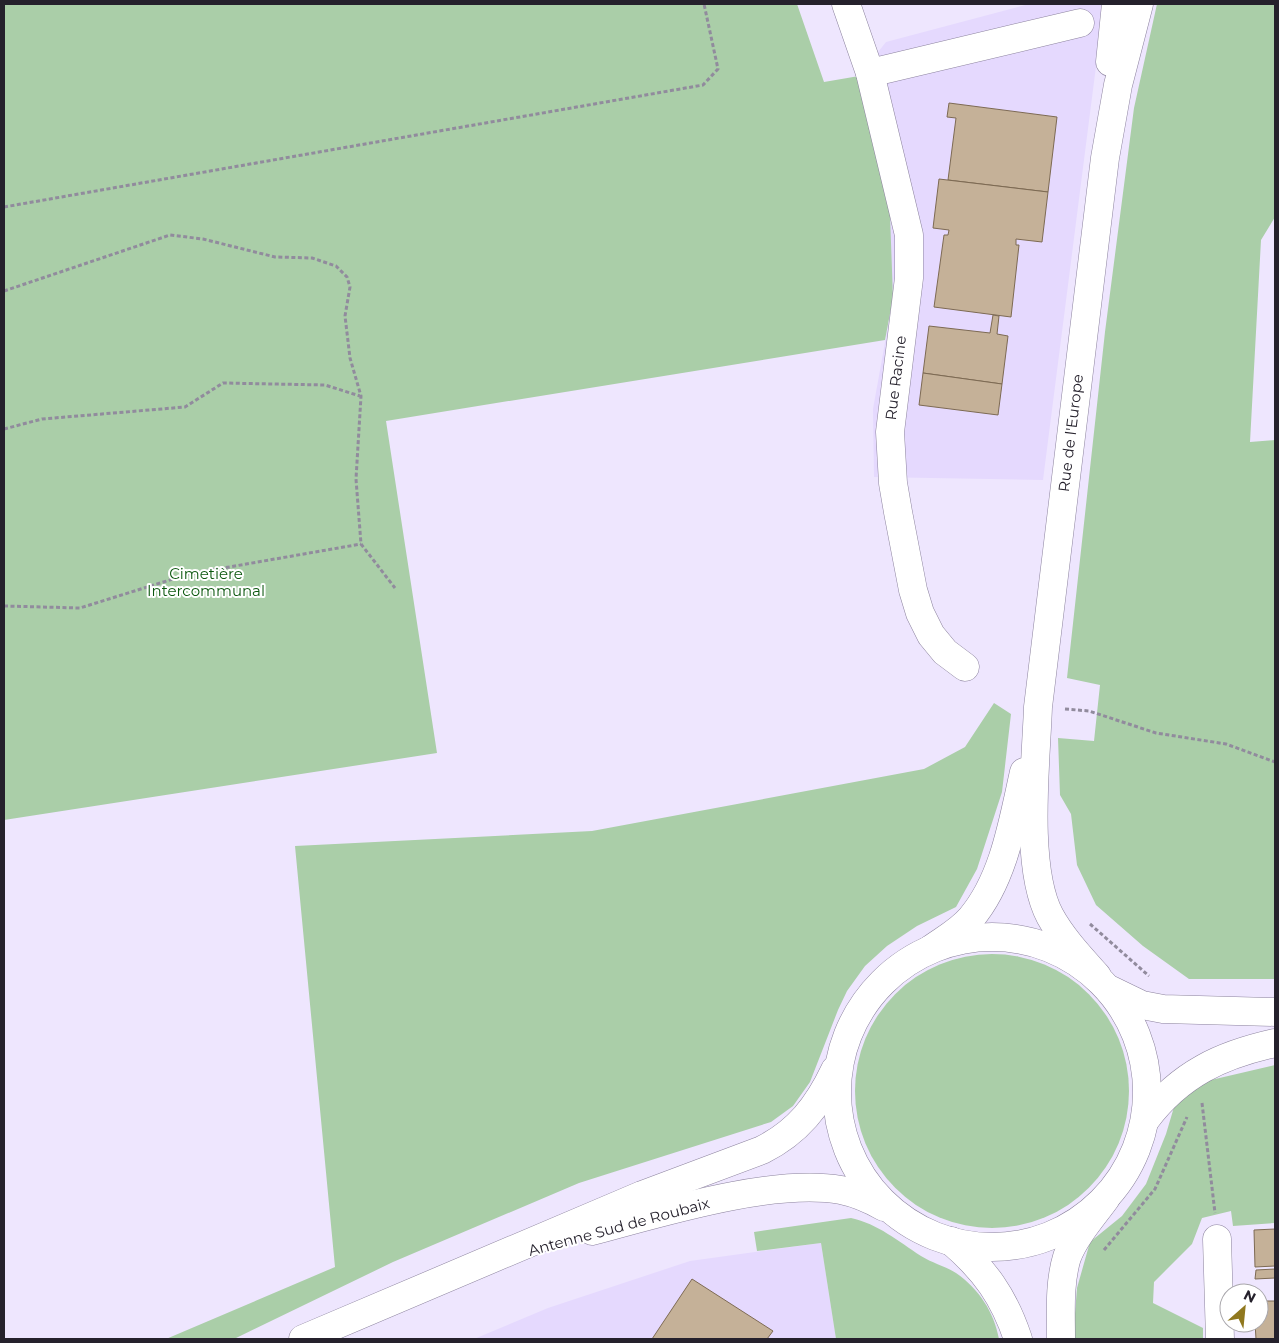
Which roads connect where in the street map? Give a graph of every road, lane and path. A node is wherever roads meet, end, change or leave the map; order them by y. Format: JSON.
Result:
{"nodes":[{"id":1,"x":704,"y":4,"type":"edge"},
{"id":2,"x":846,"y":4,"type":"edge"},
{"id":3,"x":1116,"y":4,"type":"edge"},
{"id":4,"x":1139,"y":4,"type":"edge"},
{"id":5,"x":1080,"y":23,"type":"dead end"},
{"id":6,"x":870,"y":73,"type":"junction"},
{"id":7,"x":1105,"y":158,"type":"junction"},
{"id":8,"x":4,"y":207,"type":"edge"},
{"id":9,"x":4,"y":292,"type":"edge"},
{"id":10,"x":361,"y":396,"type":"junction"},
{"id":11,"x":4,"y":430,"type":"edge"},
{"id":12,"x":361,"y":544,"type":"junction"},
{"id":13,"x":395,"y":588,"type":"dead end"},
{"id":14,"x":4,"y":606,"type":"edge"},
{"id":15,"x":966,"y":667,"type":"dead end"},
{"id":16,"x":1038,"y":707,"type":"junction"},
{"id":17,"x":1275,"y":762,"type":"edge"},
{"id":18,"x":1083,"y":917,"type":"dead end"},
{"id":19,"x":931,"y":948,"type":"junction"},
{"id":20,"x":1104,"y":983,"type":"junction"},
{"id":21,"x":1181,"y":1010,"type":"junction"},
{"id":22,"x":1275,"y":1012,"type":"edge"},
{"id":23,"x":1275,"y":1044,"type":"edge"},
{"id":24,"x":840,"y":1057,"type":"junction"},
{"id":25,"x":1196,"y":1106,"type":"dead end"},
{"id":26,"x":1191,"y":1112,"type":"dead end"},
{"id":27,"x":1146,"y":1119,"type":"junction"},
{"id":28,"x":1106,"y":1198,"type":"junction"},
{"id":29,"x":898,"y":1215,"type":"junction"},
{"id":30,"x":1217,"y":1239,"type":"joint"},
{"id":31,"x":951,"y":1241,"type":"junction"},
{"id":32,"x":1101,"y":1255,"type":"dead end"},
{"id":33,"x":457,"y":1273,"type":"junction"},
{"id":34,"x":303,"y":1339,"type":"edge"},
{"id":35,"x":1018,"y":1339,"type":"edge"},
{"id":36,"x":1061,"y":1339,"type":"edge"},
{"id":37,"x":1220,"y":1339,"type":"edge"}],
"edges":[{"from":1,"to":8,"type":"path"},
{"from":2,"to":6,"type":"main road","name":"Rue Racine"},
{"from":3,"to":7,"type":"main road","name":"Rue de l'Europe"},
{"from":4,"to":7,"type":"main road","name":"Rue de l'Europe"},
{"from":5,"to":6,"type":"main road"},
{"from":6,"to":15,"type":"main road","name":"Rue Racine"},
{"from":7,"to":16,"type":"main road","name":"Rue de l'Europe"},
{"from":9,"to":10,"type":"path"},
{"from":10,"to":11,"type":"path"},
{"from":10,"to":12,"type":"path"},
{"from":12,"to":13,"type":"path"},
{"from":12,"to":14,"type":"path"},
{"from":16,"to":17,"type":"path"},
{"from":16,"to":19,"type":"main road","name":"Rue de l'Europe"},
{"from":16,"to":20,"type":"main road","name":"Rue de l'Europe"},
{"from":18,"to":21,"type":"path"},
{"from":19,"to":20,"type":"main road"},
{"from":19,"to":24,"type":"main road"},
{"from":20,"to":21,"type":"main road"},
{"from":20,"to":27,"type":"main road","name":"Rue de l'Europe"},
{"from":21,"to":22,"type":"main road"},
{"from":23,"to":27,"type":"main road"},
{"from":24,"to":29,"type":"main road"},
{"from":24,"to":33,"type":"main road","name":"Antenne Sud de Roubaix"},
{"from":25,"to":30,"type":"path"},
{"from":26,"to":32,"type":"path"},
{"from":27,"to":28,"type":"main road"},
{"from":28,"to":31,"type":"main road"},
{"from":28,"to":36,"type":"main road"},
{"from":29,"to":31,"type":"main road"},
{"from":29,"to":33,"type":"main road","name":"Antenne Sud de Roubaix"},
{"from":30,"to":37,"type":"main road"},
{"from":31,"to":35,"type":"main road"},
{"from":33,"to":34,"type":"main road","name":"Antenne Sud de Roubaix"}]}
